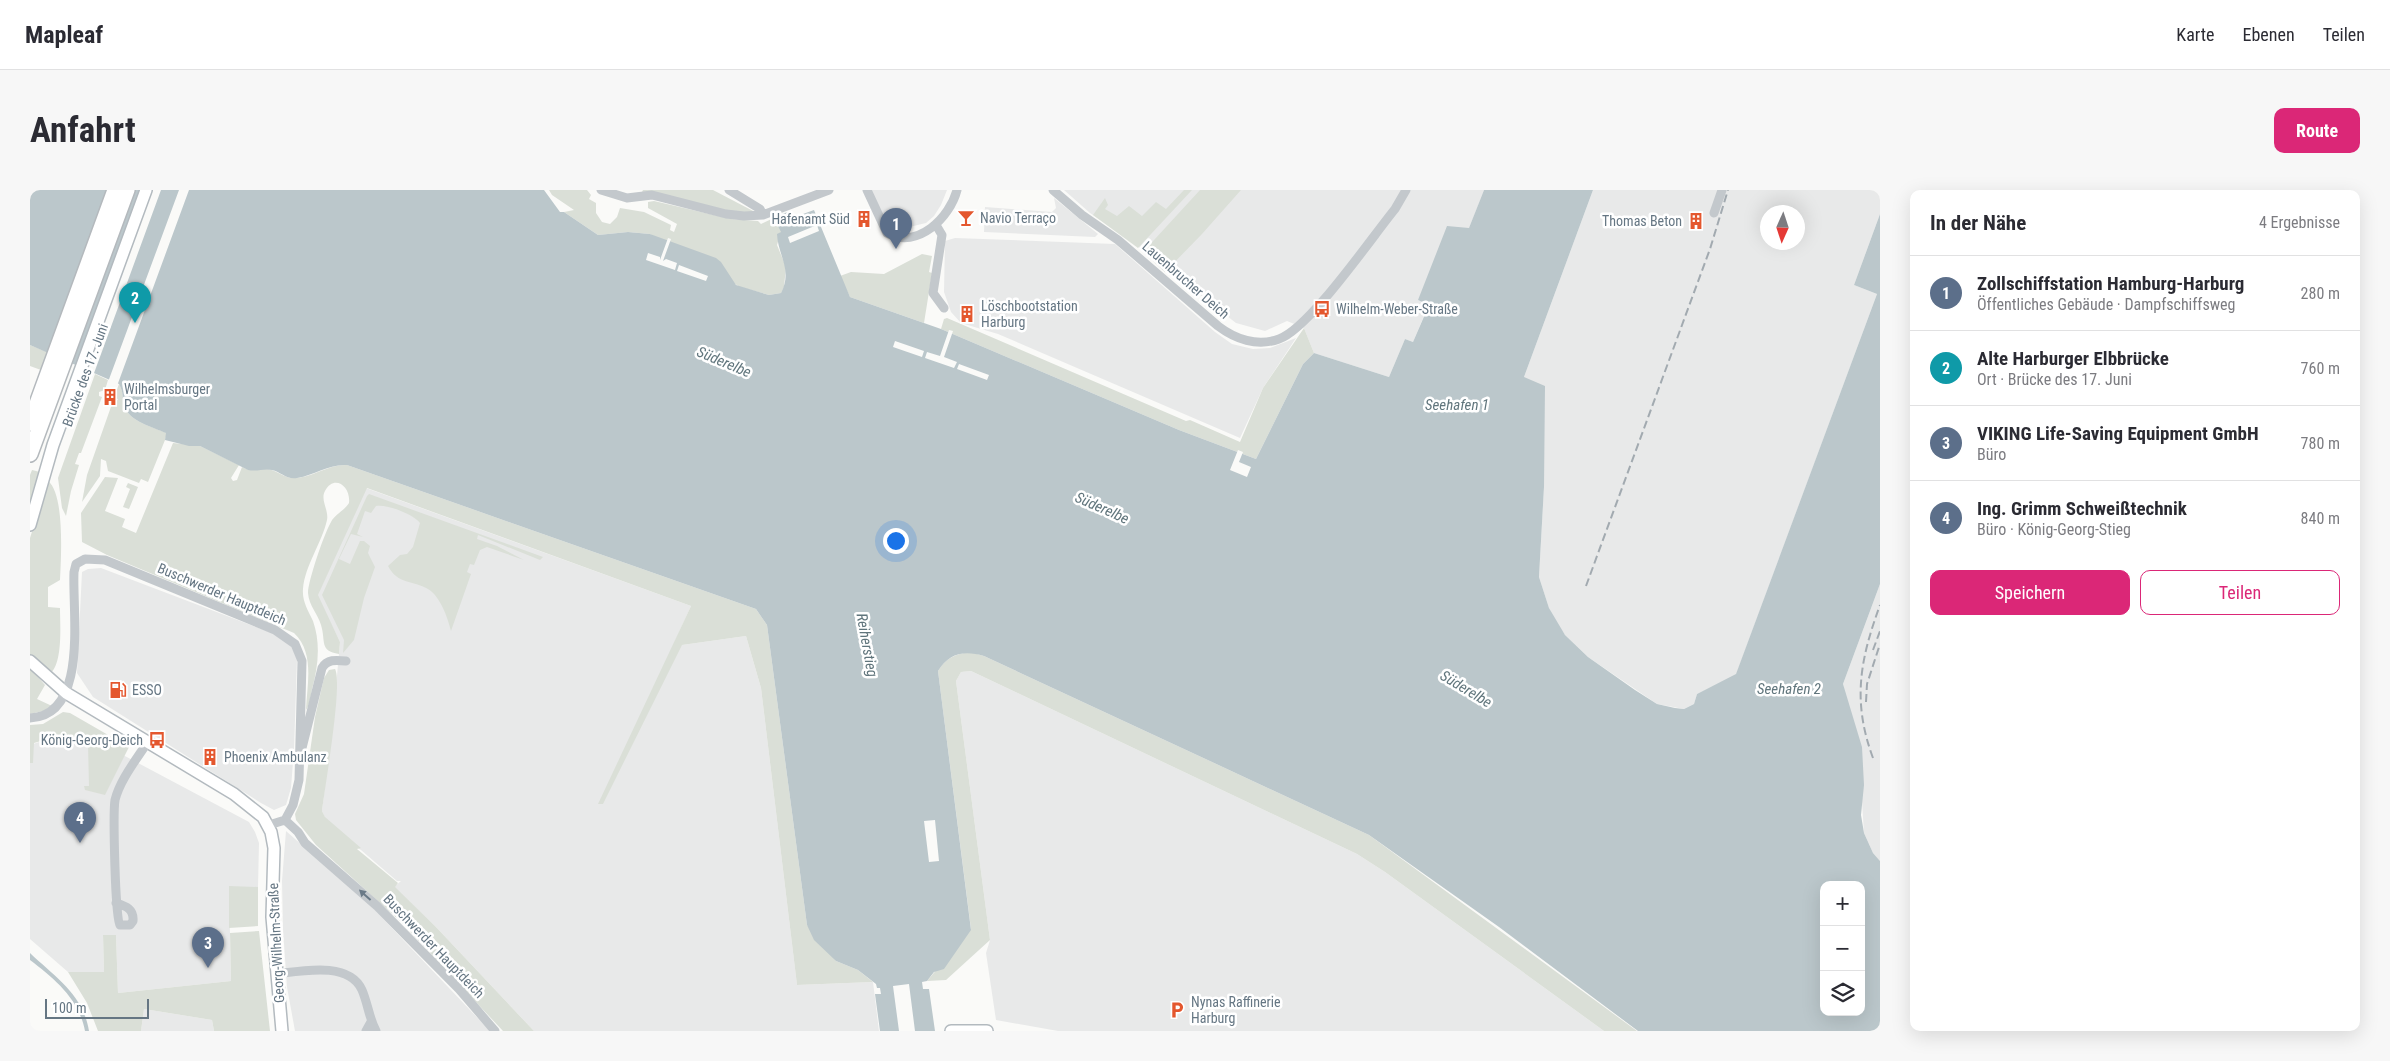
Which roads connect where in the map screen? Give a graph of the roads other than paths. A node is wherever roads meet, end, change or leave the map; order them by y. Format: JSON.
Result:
{"nodes":[{"id":1,"x":115,"y":190,"type":"edge"},
{"id":2,"x":127,"y":190,"type":"edge"},
{"id":3,"x":146,"y":190,"type":"edge"},
{"id":4,"x":154,"y":190,"type":"edge"},
{"id":5,"x":601,"y":190,"type":"edge"},
{"id":6,"x":729,"y":190,"type":"edge"},
{"id":7,"x":829,"y":190,"type":"edge"},
{"id":8,"x":867,"y":190,"type":"edge"},
{"id":9,"x":957,"y":190,"type":"edge"},
{"id":10,"x":1053,"y":190,"type":"edge"},
{"id":11,"x":1406,"y":190,"type":"edge"},
{"id":12,"x":1722,"y":190,"type":"edge"},
{"id":13,"x":1714,"y":213,"type":"dead end"},
{"id":14,"x":763,"y":215,"type":"junction"},
{"id":15,"x":936,"y":226,"type":"junction"},
{"id":16,"x":944,"y":308,"type":"dead end"},
{"id":17,"x":30,"y":423,"type":"edge"},
{"id":18,"x":56,"y":446,"type":"junction"},
{"id":19,"x":30,"y":454,"type":"edge"},
{"id":20,"x":30,"y":525,"type":"edge"},
{"id":21,"x":30,"y":661,"type":"edge"},
{"id":22,"x":346,"y":661,"type":"dead end"},
{"id":23,"x":66,"y":693,"type":"junction"},
{"id":24,"x":30,"y":718,"type":"edge"},
{"id":25,"x":147,"y":743,"type":"junction"},
{"id":26,"x":300,"y":752,"type":"junction"},
{"id":27,"x":285,"y":820,"type":"junction"},
{"id":28,"x":268,"y":825,"type":"junction"},
{"id":29,"x":116,"y":903,"type":"dead end"},
{"id":30,"x":276,"y":974,"type":"junction"},
{"id":31,"x":371,"y":1022,"type":"junction"},
{"id":32,"x":282,"y":1031,"type":"edge"},
{"id":33,"x":366,"y":1031,"type":"edge"},
{"id":34,"x":376,"y":1031,"type":"edge"},
{"id":35,"x":495,"y":1031,"type":"edge"},
{"id":36,"x":951,"y":1031,"type":"edge"},
{"id":37,"x":987,"y":1031,"type":"edge"}],
"edges":[{"from":1,"to":17,"type":"highway"},
{"from":2,"to":19,"type":"highway"},
{"from":3,"to":18,"type":"main road","name":"Brücke des 17. Juni"},
{"from":4,"to":18,"type":"main road","name":"Brücke des 17. Juni"},
{"from":5,"to":14,"type":"street"},
{"from":6,"to":14,"type":"street"},
{"from":7,"to":14,"type":"street"},
{"from":8,"to":15,"type":"street"},
{"from":9,"to":15,"type":"street"},
{"from":10,"to":11,"type":"street","name":"Lauenbrucher Deich"},
{"from":12,"to":13,"type":"street"},
{"from":15,"to":16,"type":"street"},
{"from":18,"to":20,"type":"main road","name":"Brücke des 17. Juni"},
{"from":21,"to":23,"type":"main road"},
{"from":22,"to":26,"type":"street"},
{"from":23,"to":24,"type":"street"},
{"from":23,"to":25,"type":"main road"},
{"from":23,"to":26,"type":"street","name":"Buschwerder Hauptdeich"},
{"from":25,"to":28,"type":"main road"},
{"from":25,"to":29,"type":"street"},
{"from":26,"to":27,"type":"street","name":"Buschwerder Hauptdeich"},
{"from":27,"to":28,"type":"street"},
{"from":35,"to":27,"type":"street","name":"Buschwerder Hauptdeich","one_way":true},
{"from":28,"to":30,"type":"main road","name":"Georg-Wilhelm-Straße"},
{"from":30,"to":31,"type":"street"},
{"from":30,"to":32,"type":"main road","name":"Georg-Wilhelm-Straße"},
{"from":31,"to":33,"type":"street"},
{"from":31,"to":34,"type":"street"},
{"from":36,"to":37,"type":"main road"}]}
